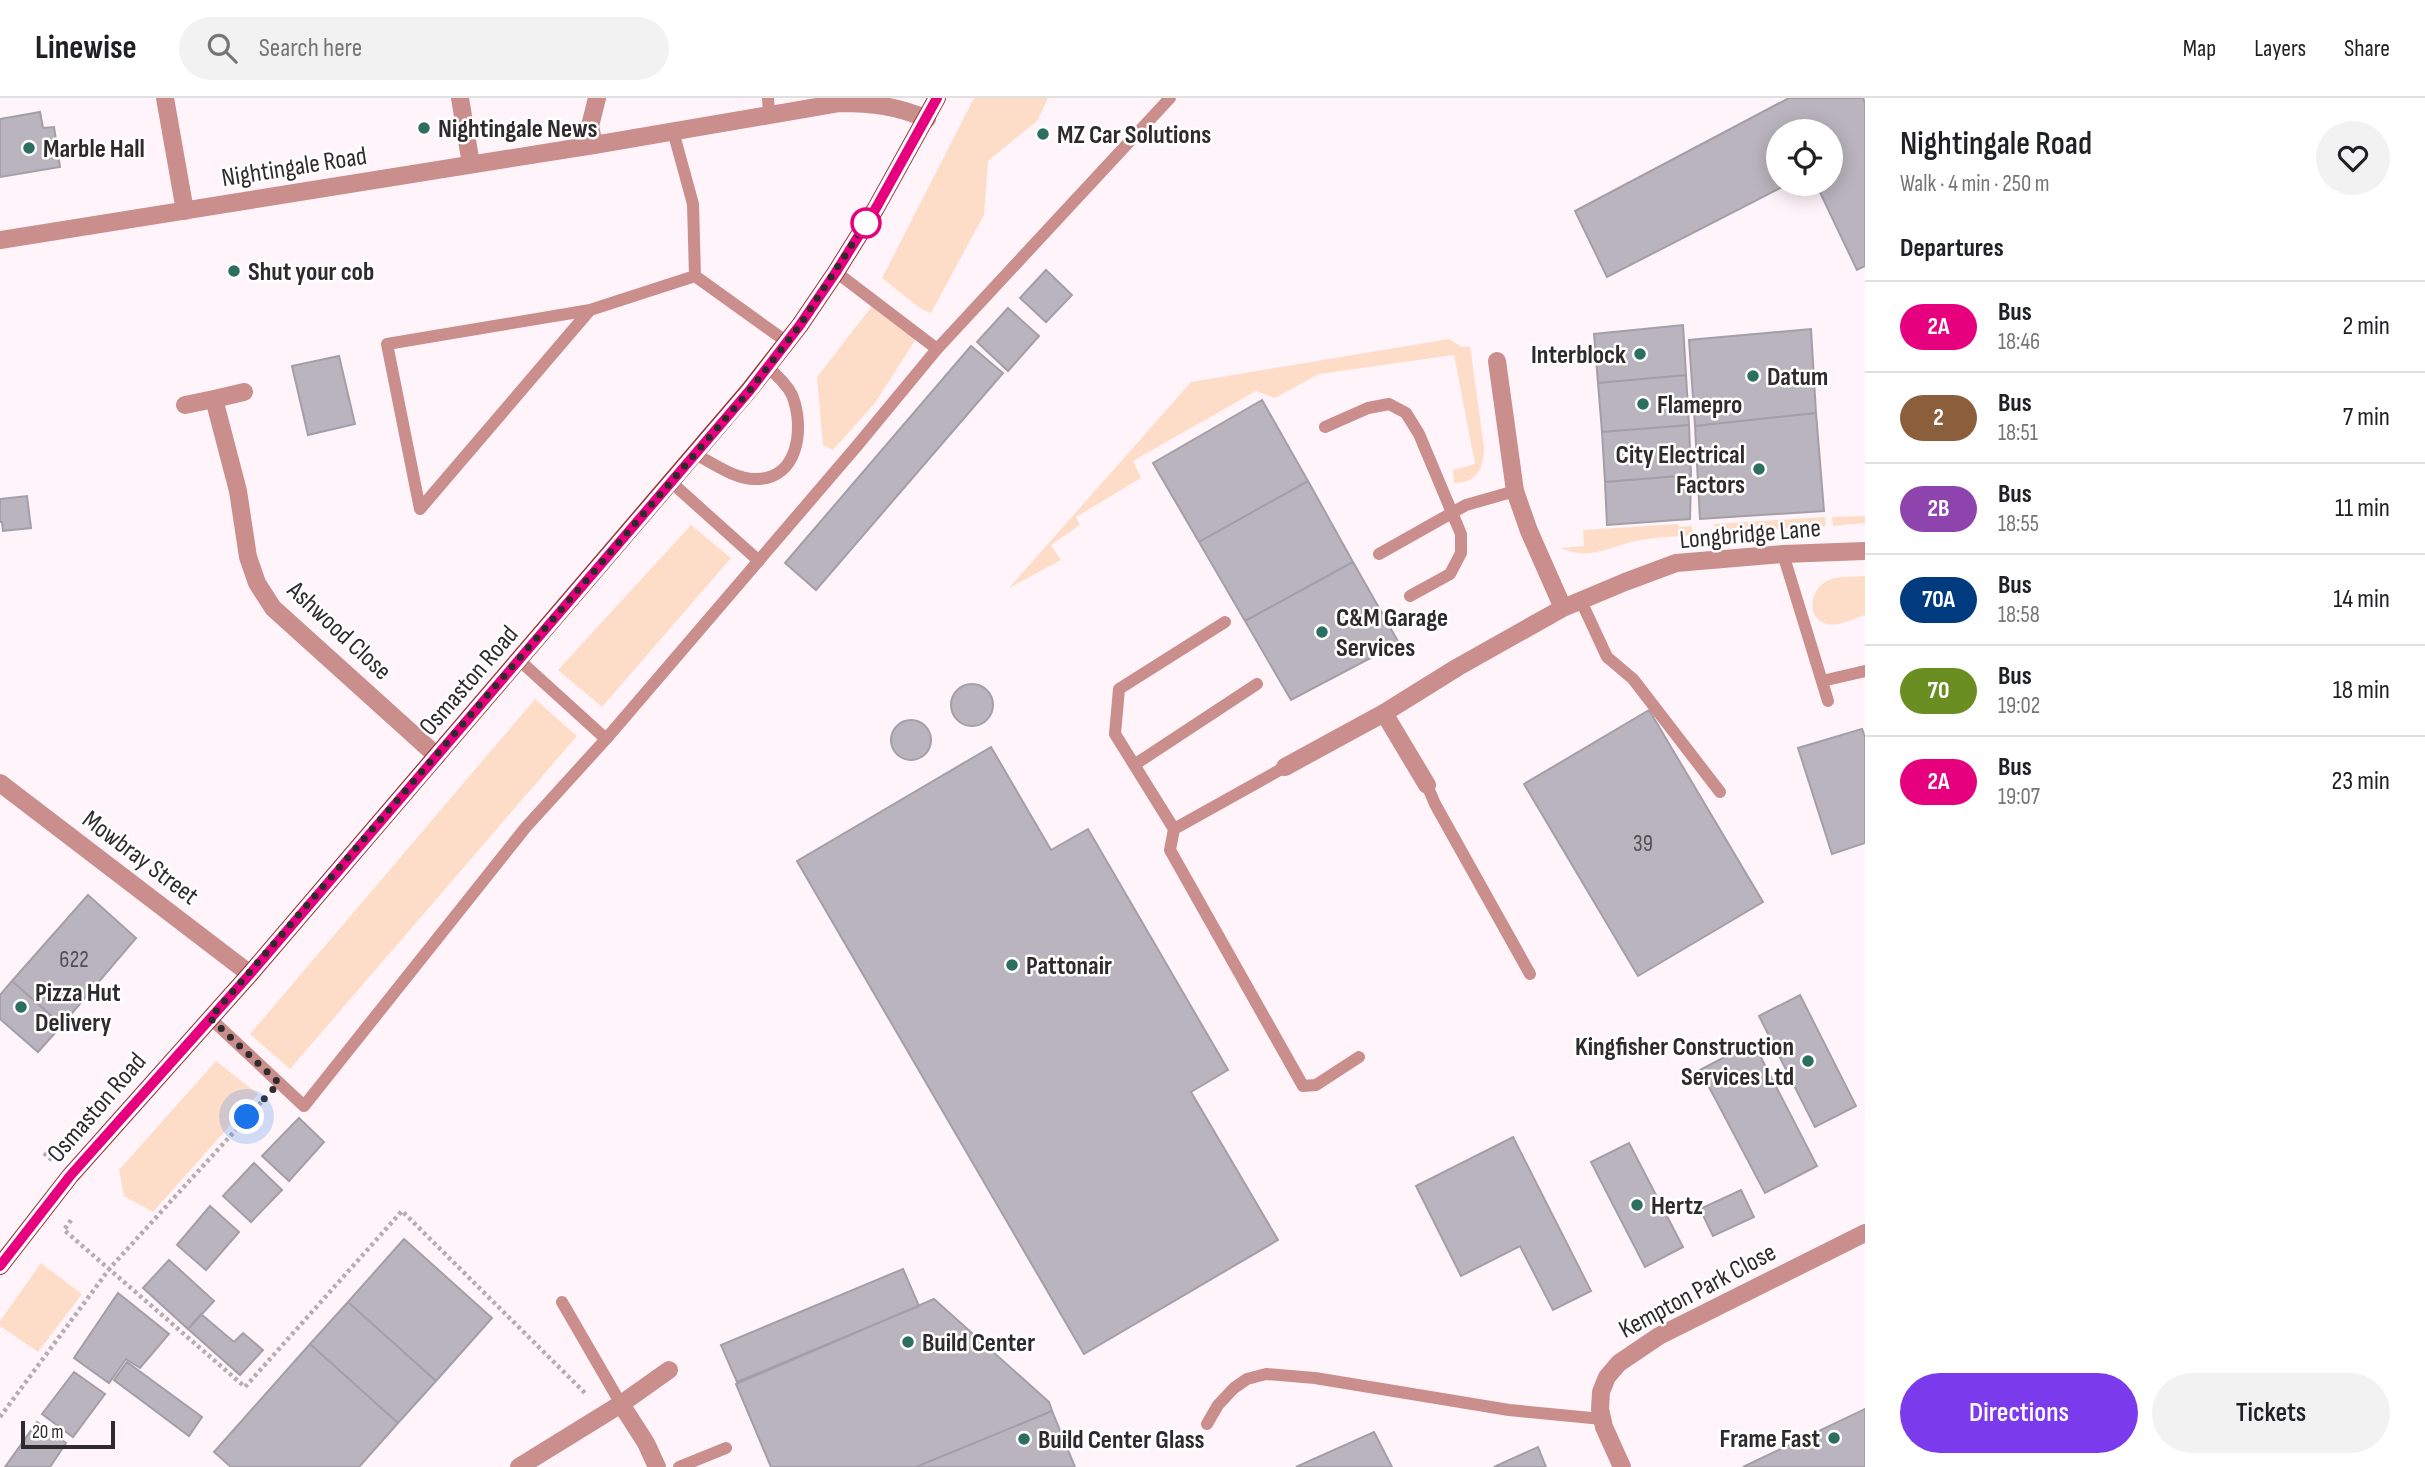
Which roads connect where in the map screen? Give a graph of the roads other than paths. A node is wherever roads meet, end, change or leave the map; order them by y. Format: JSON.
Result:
{"nodes":[{"id":1,"x":166,"y":98,"type":"edge"},
{"id":2,"x":460,"y":98,"type":"edge"},
{"id":3,"x":597,"y":98,"type":"edge"},
{"id":4,"x":937,"y":98,"type":"edge"},
{"id":5,"x":1170,"y":98,"type":"edge"},
{"id":6,"x":769,"y":106,"type":"edge"},
{"id":7,"x":927,"y":119,"type":"junction"},
{"id":8,"x":673,"y":131,"type":"junction"},
{"id":9,"x":594,"y":145,"type":"junction"},
{"id":10,"x":471,"y":164,"type":"junction"},
{"id":11,"x":185,"y":211,"type":"junction"},
{"id":12,"x":0,"y":240,"type":"edge"},
{"id":13,"x":836,"y":272,"type":"junction"},
{"id":14,"x":695,"y":276,"type":"junction"},
{"id":15,"x":590,"y":310,"type":"junction"},
{"id":16,"x":787,"y":342,"type":"junction"},
{"id":17,"x":937,"y":349,"type":"junction"},
{"id":18,"x":1497,"y":361,"type":"dead end"},
{"id":19,"x":767,"y":367,"type":"junction"},
{"id":20,"x":243,"y":392,"type":"dead end"},
{"id":21,"x":214,"y":399,"type":"junction"},
{"id":22,"x":185,"y":405,"type":"dead end"},
{"id":23,"x":1325,"y":427,"type":"dead end"},
{"id":24,"x":695,"y":454,"type":"junction"},
{"id":25,"x":671,"y":482,"type":"junction"},
{"id":26,"x":1515,"y":491,"type":"junction"},
{"id":27,"x":1451,"y":514,"type":"junction"},
{"id":28,"x":1865,"y":551,"type":"edge"},
{"id":29,"x":1379,"y":554,"type":"dead end"},
{"id":30,"x":1783,"y":554,"type":"junction"},
{"id":31,"x":759,"y":561,"type":"junction"},
{"id":32,"x":1410,"y":596,"type":"dead end"},
{"id":33,"x":1581,"y":601,"type":"junction"},
{"id":34,"x":1563,"y":608,"type":"junction"},
{"id":35,"x":1225,"y":622,"type":"dead end"},
{"id":36,"x":519,"y":660,"type":"junction"},
{"id":37,"x":1865,"y":671,"type":"edge"},
{"id":38,"x":1822,"y":681,"type":"junction"},
{"id":39,"x":1257,"y":684,"type":"dead end"},
{"id":40,"x":1828,"y":701,"type":"dead end"},
{"id":41,"x":1384,"y":713,"type":"junction"},
{"id":42,"x":606,"y":739,"type":"junction"},
{"id":43,"x":437,"y":756,"type":"junction"},
{"id":44,"x":1134,"y":765,"type":"junction"},
{"id":45,"x":1285,"y":767,"type":"joint"},
{"id":46,"x":0,"y":783,"type":"edge"},
{"id":47,"x":1427,"y":785,"type":"joint"},
{"id":48,"x":1720,"y":792,"type":"dead end"},
{"id":49,"x":1174,"y":829,"type":"junction"},
{"id":50,"x":250,"y":974,"type":"junction"},
{"id":51,"x":1530,"y":974,"type":"dead end"},
{"id":52,"x":210,"y":1018,"type":"junction"},
{"id":53,"x":1359,"y":1057,"type":"dead end"},
{"id":54,"x":1865,"y":1233,"type":"edge"},
{"id":55,"x":0,"y":1266,"type":"edge"},
{"id":56,"x":562,"y":1302,"type":"dead end"},
{"id":57,"x":669,"y":1370,"type":"dead end"},
{"id":58,"x":621,"y":1404,"type":"junction"},
{"id":59,"x":1602,"y":1419,"type":"junction"},
{"id":60,"x":1207,"y":1424,"type":"dead end"},
{"id":61,"x":726,"y":1448,"type":"dead end"},
{"id":62,"x":519,"y":1467,"type":"edge"},
{"id":63,"x":657,"y":1467,"type":"edge"},
{"id":64,"x":678,"y":1467,"type":"edge"},
{"id":65,"x":1622,"y":1467,"type":"edge"}],
"edges":[{"from":1,"to":11,"type":"street"},
{"from":2,"to":10,"type":"street"},
{"from":3,"to":9,"type":"street"},
{"from":4,"to":7,"type":"main road","name":"Osmaston Road"},
{"from":5,"to":17,"type":"lane"},
{"from":6,"to":7,"type":"street","name":"Nightingale Road"},
{"from":6,"to":8,"type":"street","name":"Nightingale Road"},
{"from":7,"to":13,"type":"main road","name":"Osmaston Road"},
{"from":8,"to":9,"type":"street","name":"Nightingale Road"},
{"from":8,"to":14,"type":"lane"},
{"from":9,"to":10,"type":"street","name":"Nightingale Road"},
{"from":10,"to":11,"type":"street","name":"Nightingale Road"},
{"from":11,"to":12,"type":"street","name":"Nightingale Road"},
{"from":13,"to":16,"type":"main road","name":"Osmaston Road"},
{"from":13,"to":17,"type":"lane"},
{"from":14,"to":15,"type":"lane"},
{"from":14,"to":16,"type":"lane"},
{"from":15,"to":15,"type":"lane"},
{"from":16,"to":19,"type":"main road","name":"Osmaston Road"},
{"from":17,"to":31,"type":"lane"},
{"from":18,"to":26,"type":"street"},
{"from":19,"to":24,"type":"main road","name":"Osmaston Road"},
{"from":19,"to":24,"type":"lane"},
{"from":20,"to":21,"type":"street"},
{"from":21,"to":22,"type":"street"},
{"from":21,"to":43,"type":"street","name":"Ashwood Close"},
{"from":23,"to":27,"type":"lane"},
{"from":24,"to":25,"type":"main road","name":"Osmaston Road"},
{"from":25,"to":31,"type":"lane"},
{"from":25,"to":36,"type":"main road","name":"Osmaston Road"},
{"from":26,"to":27,"type":"lane"},
{"from":26,"to":34,"type":"street"},
{"from":27,"to":29,"type":"lane"},
{"from":27,"to":32,"type":"lane"},
{"from":28,"to":30,"type":"street","name":"Longbridge Lane"},
{"from":30,"to":33,"type":"street","name":"Longbridge Lane"},
{"from":30,"to":38,"type":"lane"},
{"from":31,"to":42,"type":"lane"},
{"from":33,"to":34,"type":"street","name":"Longbridge Lane"},
{"from":33,"to":48,"type":"lane"},
{"from":34,"to":41,"type":"street","name":"Longbridge Lane"},
{"from":35,"to":44,"type":"lane"},
{"from":36,"to":42,"type":"lane"},
{"from":36,"to":43,"type":"main road","name":"Osmaston Road"},
{"from":37,"to":38,"type":"lane"},
{"from":38,"to":40,"type":"lane"},
{"from":39,"to":44,"type":"lane"},
{"from":41,"to":45,"type":"street","name":"Longbridge Lane"},
{"from":41,"to":47,"type":"street"},
{"from":42,"to":52,"type":"lane"},
{"from":43,"to":50,"type":"main road","name":"Osmaston Road"},
{"from":44,"to":49,"type":"lane"},
{"from":45,"to":49,"type":"lane"},
{"from":46,"to":50,"type":"street","name":"Mowbray Street"},
{"from":47,"to":51,"type":"lane"},
{"from":49,"to":53,"type":"lane"},
{"from":50,"to":52,"type":"main road","name":"Osmaston Road"},
{"from":52,"to":55,"type":"main road","name":"Osmaston Road"},
{"from":54,"to":59,"type":"street","name":"Kempton Park Close"},
{"from":56,"to":58,"type":"lane"},
{"from":57,"to":58,"type":"street"},
{"from":58,"to":62,"type":"street"},
{"from":58,"to":63,"type":"street"},
{"from":59,"to":60,"type":"lane"},
{"from":59,"to":65,"type":"street","name":"Kempton Park Close"},
{"from":61,"to":64,"type":"lane"}]}
